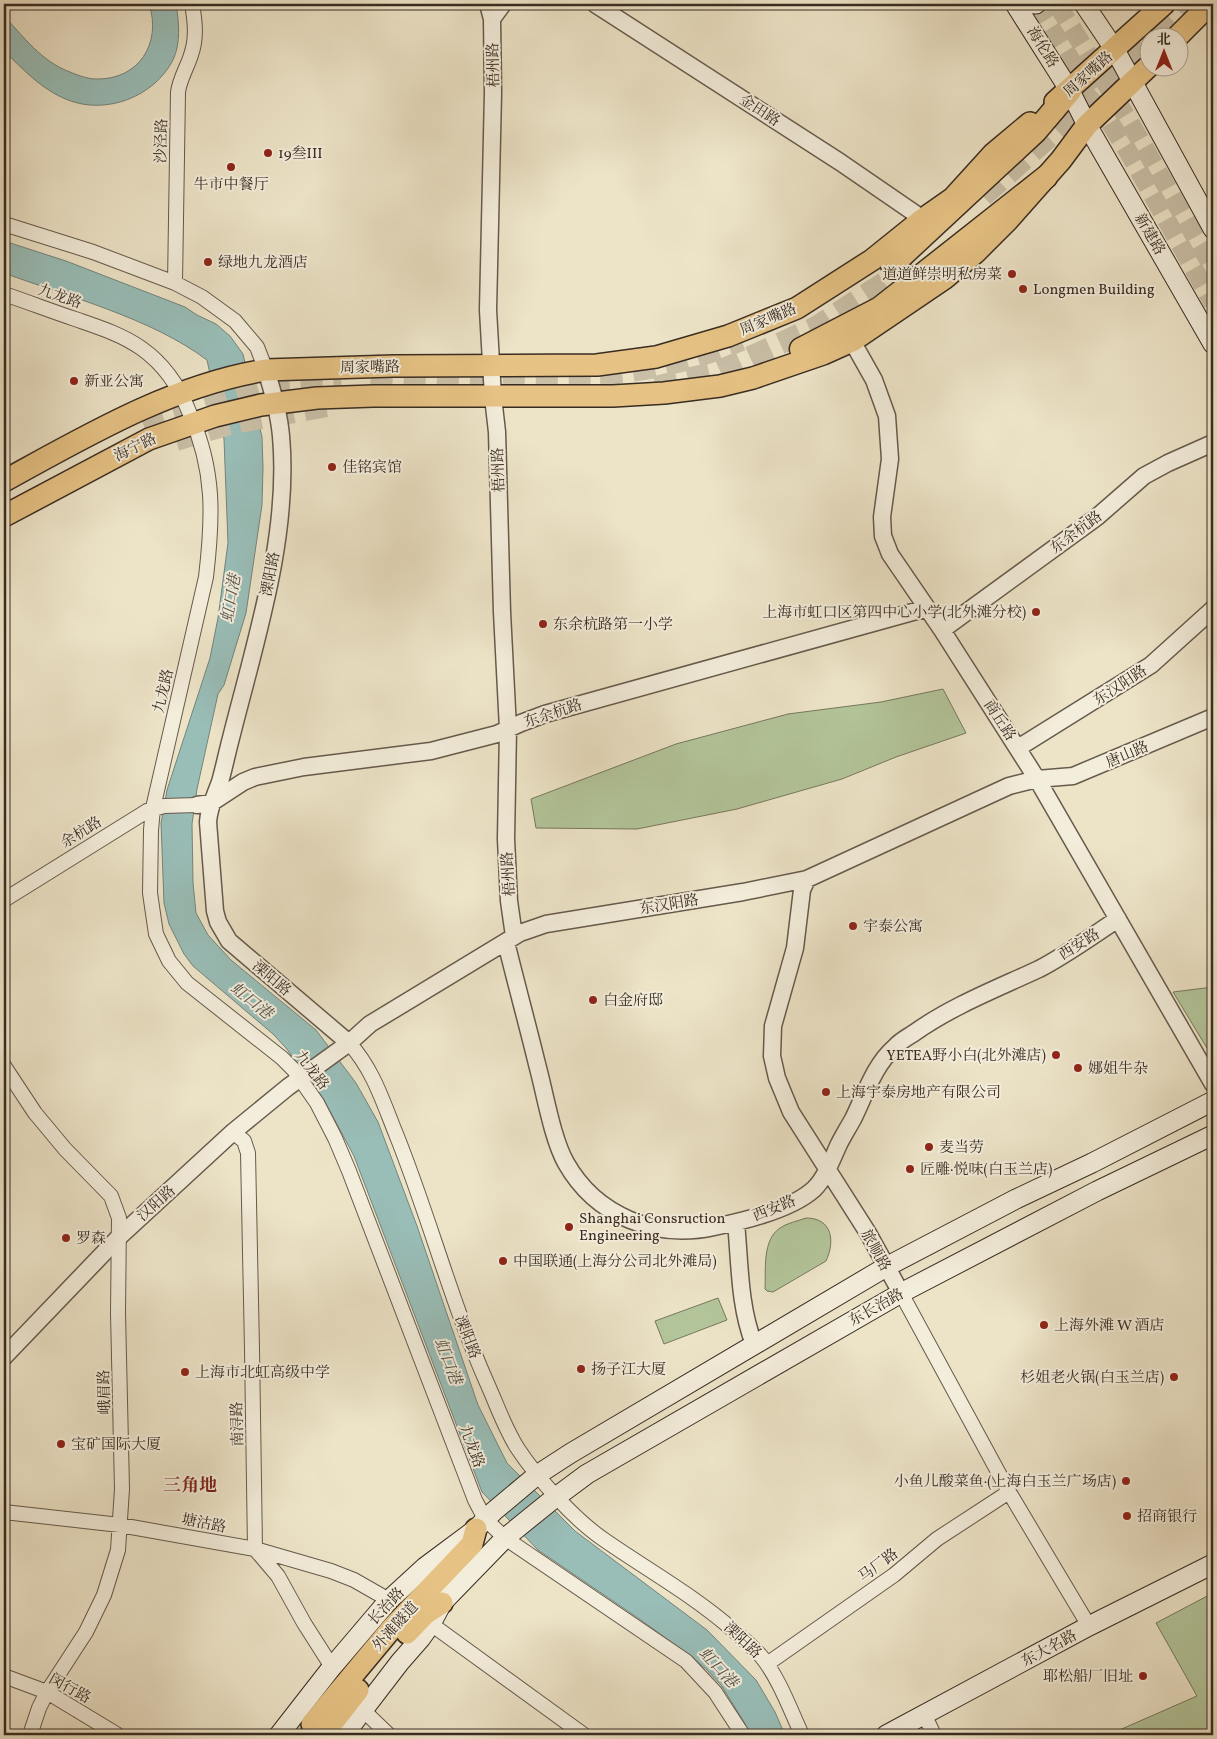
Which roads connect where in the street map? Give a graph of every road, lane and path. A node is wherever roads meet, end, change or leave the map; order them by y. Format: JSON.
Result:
{"nodes":[{"id":1,"x":192,"y":4,"type":"edge"},
{"id":2,"x":503,"y":4,"type":"edge"},
{"id":3,"x":595,"y":4,"type":"edge"},
{"id":4,"x":1015,"y":4,"type":"edge"},
{"id":5,"x":1084,"y":4,"type":"edge"},
{"id":6,"x":1164,"y":4,"type":"edge"},
{"id":7,"x":1210,"y":4,"type":"edge"},
{"id":8,"x":490,"y":11,"type":"edge"},
{"id":9,"x":1186,"y":28,"type":"edge"},
{"id":10,"x":1115,"y":50,"type":"junction"},
{"id":11,"x":1140,"y":75,"type":"edge"},
{"id":12,"x":1133,"y":82,"type":"junction"},
{"id":13,"x":1070,"y":91,"type":"junction"},
{"id":14,"x":1087,"y":125,"type":"junction"},
{"id":15,"x":1046,"y":178,"type":"junction"},
{"id":16,"x":923,"y":219,"type":"junction"},
{"id":17,"x":4,"y":224,"type":"edge"},
{"id":18,"x":1213,"y":229,"type":"edge"},
{"id":19,"x":892,"y":265,"type":"dead end"},
{"id":20,"x":175,"y":283,"type":"junction"},
{"id":21,"x":4,"y":294,"type":"edge"},
{"id":22,"x":852,"y":341,"type":"junction"},
{"id":23,"x":1213,"y":344,"type":"edge"},
{"id":24,"x":800,"y":350,"type":"dead end"},
{"id":25,"x":491,"y":365,"type":"junction"},
{"id":26,"x":261,"y":371,"type":"junction"},
{"id":27,"x":182,"y":393,"type":"junction"},
{"id":28,"x":493,"y":397,"type":"junction"},
{"id":29,"x":268,"y":403,"type":"junction"},
{"id":30,"x":194,"y":423,"type":"junction"},
{"id":31,"x":1213,"y":443,"type":"edge"},
{"id":32,"x":4,"y":481,"type":"edge"},
{"id":33,"x":4,"y":516,"type":"edge"},
{"id":34,"x":927,"y":608,"type":"junction"},
{"id":35,"x":1213,"y":609,"type":"edge"},
{"id":36,"x":942,"y":630,"type":"junction"},
{"id":37,"x":1213,"y":717,"type":"edge"},
{"id":38,"x":508,"y":729,"type":"junction"},
{"id":39,"x":1018,"y":748,"type":"junction"},
{"id":40,"x":1037,"y":779,"type":"junction"},
{"id":41,"x":196,"y":804,"type":"junction"},
{"id":42,"x":159,"y":807,"type":"junction"},
{"id":43,"x":807,"y":879,"type":"junction"},
{"id":44,"x":4,"y":900,"type":"edge"},
{"id":45,"x":1118,"y":919,"type":"junction"},
{"id":46,"x":510,"y":939,"type":"junction"},
{"id":47,"x":343,"y":1047,"type":"junction"},
{"id":48,"x":320,"y":1064,"type":"joint"},
{"id":49,"x":4,"y":1066,"type":"edge"},
{"id":50,"x":303,"y":1076,"type":"junction"},
{"id":51,"x":1213,"y":1084,"type":"edge"},
{"id":52,"x":1213,"y":1101,"type":"edge"},
{"id":53,"x":233,"y":1132,"type":"junction"},
{"id":54,"x":1213,"y":1135,"type":"edge"},
{"id":55,"x":828,"y":1169,"type":"junction"},
{"id":56,"x":736,"y":1222,"type":"junction"},
{"id":57,"x":119,"y":1236,"type":"junction"},
{"id":58,"x":886,"y":1267,"type":"junction"},
{"id":59,"x":900,"y":1293,"type":"junction"},
{"id":60,"x":754,"y":1344,"type":"junction"},
{"id":61,"x":4,"y":1357,"type":"edge"},
{"id":62,"x":534,"y":1477,"type":"junction"},
{"id":63,"x":1010,"y":1492,"type":"junction"},
{"id":64,"x":512,"y":1496,"type":"joint"},
{"id":65,"x":554,"y":1498,"type":"junction"},
{"id":66,"x":4,"y":1512,"type":"edge"},
{"id":67,"x":485,"y":1520,"type":"junction"},
{"id":68,"x":120,"y":1525,"type":"junction"},
{"id":69,"x":510,"y":1534,"type":"junction"},
{"id":70,"x":255,"y":1548,"type":"junction"},
{"id":71,"x":1213,"y":1564,"type":"edge"},
{"id":72,"x":389,"y":1600,"type":"junction"},
{"id":73,"x":442,"y":1603,"type":"junction"},
{"id":74,"x":431,"y":1624,"type":"junction"},
{"id":75,"x":1089,"y":1626,"type":"junction"},
{"id":76,"x":767,"y":1664,"type":"junction"},
{"id":77,"x":332,"y":1667,"type":"junction"},
{"id":78,"x":4,"y":1676,"type":"edge"},
{"id":79,"x":47,"y":1692,"type":"junction"},
{"id":80,"x":364,"y":1711,"type":"junction"},
{"id":81,"x":924,"y":1714,"type":"junction"},
{"id":82,"x":317,"y":1729,"type":"edge"},
{"id":83,"x":30,"y":1735,"type":"edge"},
{"id":84,"x":118,"y":1735,"type":"edge"},
{"id":85,"x":279,"y":1735,"type":"edge"},
{"id":86,"x":344,"y":1735,"type":"edge"},
{"id":87,"x":389,"y":1735,"type":"edge"},
{"id":88,"x":584,"y":1735,"type":"edge"},
{"id":89,"x":743,"y":1735,"type":"edge"},
{"id":90,"x":802,"y":1735,"type":"edge"},
{"id":91,"x":886,"y":1735,"type":"edge"},
{"id":92,"x":934,"y":1735,"type":"edge"}],
"edges":[{"from":1,"to":20,"type":"street","name":"沙泾路"},
{"from":2,"to":8,"type":"street"},
{"from":3,"to":16,"type":"street","name":"金田路"},
{"from":4,"to":13,"type":"main road","name":"海伦路"},
{"from":5,"to":10,"type":"main road"},
{"from":6,"to":10,"type":"main road","name":"周家嘴路"},
{"from":7,"to":9,"type":"main road"},
{"from":8,"to":25,"type":"street","name":"梧州路"},
{"from":10,"to":12,"type":"main road"},
{"from":10,"to":13,"type":"main road","name":"周家嘴路"},
{"from":11,"to":12,"type":"main road","name":"周家嘴路"},
{"from":12,"to":14,"type":"main road","name":"周家嘴路"},
{"from":12,"to":18,"type":"main road"},
{"from":13,"to":14,"type":"main road","name":"海伦路"},
{"from":13,"to":16,"type":"main road","name":"周家嘴路"},
{"from":13,"to":19,"type":"highway"},
{"from":14,"to":15,"type":"main road","name":"周家嘴路"},
{"from":14,"to":23,"type":"main road","name":"新建路"},
{"from":15,"to":22,"type":"main road","name":"周家嘴路"},
{"from":15,"to":24,"type":"highway"},
{"from":16,"to":25,"type":"main road","name":"周家嘴路"},
{"from":17,"to":20,"type":"street","name":"溧阳路"},
{"from":20,"to":26,"type":"street","name":"溧阳路"},
{"from":21,"to":27,"type":"street","name":"九龙路"},
{"from":22,"to":28,"type":"main road","name":"周家嘴路"},
{"from":22,"to":34,"type":"street","name":"商丘路"},
{"from":25,"to":26,"type":"main road","name":"周家嘴路"},
{"from":25,"to":28,"type":"street","name":"梧州路"},
{"from":26,"to":27,"type":"main road","name":"海宁路"},
{"from":26,"to":29,"type":"street","name":"溧阳路"},
{"from":27,"to":30,"type":"street","name":"九龙路"},
{"from":27,"to":32,"type":"main road","name":"海宁路"},
{"from":28,"to":29,"type":"main road","name":"周家嘴路"},
{"from":28,"to":38,"type":"street","name":"梧州路"},
{"from":29,"to":30,"type":"main road","name":"海宁路"},
{"from":29,"to":41,"type":"street","name":"溧阳路"},
{"from":30,"to":33,"type":"main road","name":"海宁路"},
{"from":30,"to":42,"type":"street","name":"九龙路"},
{"from":31,"to":36,"type":"street","name":"东余杭路"},
{"from":34,"to":36,"type":"street","name":"商丘路"},
{"from":34,"to":38,"type":"street","name":"东余杭路"},
{"from":35,"to":39,"type":"street","name":"东汉阳路"},
{"from":36,"to":39,"type":"street","name":"商丘路"},
{"from":37,"to":40,"type":"street","name":"唐山路"},
{"from":38,"to":41,"type":"street","name":"东余杭路"},
{"from":38,"to":46,"type":"street","name":"梧州路"},
{"from":39,"to":40,"type":"street","name":"商丘路"},
{"from":40,"to":43,"type":"street","name":"东汉阳路"},
{"from":40,"to":45,"type":"street","name":"商丘路"},
{"from":41,"to":42,"type":"street","name":"余杭路"},
{"from":41,"to":47,"type":"street","name":"溧阳路"},
{"from":42,"to":44,"type":"street","name":"余杭路"},
{"from":42,"to":50,"type":"street","name":"九龙路"},
{"from":43,"to":46,"type":"street","name":"东汉阳路"},
{"from":43,"to":55,"type":"street","name":"旅顺路"},
{"from":45,"to":51,"type":"street","name":"商丘路"},
{"from":45,"to":55,"type":"street","name":"西安路"},
{"from":46,"to":47,"type":"street","name":"东汉阳路"},
{"from":46,"to":56,"type":"street","name":"西安路"},
{"from":47,"to":48,"type":"street","name":"东汉阳路"},
{"from":47,"to":62,"type":"street","name":"溧阳路"},
{"from":48,"to":50,"type":"street","name":"汉阳路"},
{"from":49,"to":57,"type":"street","name":"峨眉路"},
{"from":50,"to":53,"type":"street","name":"汉阳路"},
{"from":50,"to":67,"type":"street","name":"九龙路"},
{"from":52,"to":58,"type":"main road","name":"东长治路"},
{"from":53,"to":57,"type":"street","name":"汉阳路"},
{"from":53,"to":70,"type":"street","name":"南浔路"},
{"from":54,"to":59,"type":"main road","name":"东长治路"},
{"from":55,"to":56,"type":"street","name":"西安路"},
{"from":55,"to":58,"type":"street","name":"旅顺路"},
{"from":56,"to":60,"type":"street"},
{"from":57,"to":61,"type":"street","name":"汉阳路"},
{"from":57,"to":68,"type":"street","name":"峨眉路"},
{"from":58,"to":59,"type":"street","name":"旅顺路"},
{"from":58,"to":60,"type":"main road","name":"东长治路"},
{"from":59,"to":63,"type":"street","name":"旅顺路"},
{"from":59,"to":65,"type":"main road","name":"东长治路"},
{"from":60,"to":62,"type":"main road","name":"东长治路"},
{"from":62,"to":64,"type":"main road","name":"东长治路"},
{"from":62,"to":65,"type":"street","name":"溧阳路"},
{"from":63,"to":75,"type":"street","name":"旅顺路"},
{"from":63,"to":76,"type":"street","name":"马厂路"},
{"from":64,"to":67,"type":"main road","name":"长治路"},
{"from":65,"to":69,"type":"main road"},
{"from":65,"to":76,"type":"street","name":"溧阳路"},
{"from":66,"to":68,"type":"street","name":"塘沽路"},
{"from":67,"to":69,"type":"street","name":"九龙路"},
{"from":67,"to":72,"type":"main road","name":"长治路"},
{"from":67,"to":82,"type":"main road","name":"外滩隧道"},
{"from":68,"to":70,"type":"street","name":"塘沽路"},
{"from":68,"to":79,"type":"street","name":"峨眉路"},
{"from":69,"to":73,"type":"main road"},
{"from":69,"to":89,"type":"street","name":"九龙路"},
{"from":70,"to":72,"type":"street","name":"塘沽路"},
{"from":70,"to":77,"type":"street"},
{"from":71,"to":75,"type":"main road","name":"东大名路"},
{"from":72,"to":77,"type":"main road","name":"长治路"},
{"from":73,"to":74,"type":"main road"},
{"from":73,"to":82,"type":"main road","name":"外滩隧道"},
{"from":74,"to":80,"type":"main road"},
{"from":74,"to":88,"type":"street"},
{"from":75,"to":81,"type":"main road","name":"东大名路"},
{"from":76,"to":90,"type":"street","name":"溧阳路"},
{"from":77,"to":85,"type":"main road","name":"长治路"},
{"from":78,"to":79,"type":"street","name":"闵行路"},
{"from":79,"to":83,"type":"street","name":"峨眉路"},
{"from":79,"to":84,"type":"street","name":"闵行路"},
{"from":80,"to":86,"type":"main road"},
{"from":80,"to":87,"type":"street"},
{"from":81,"to":91,"type":"main road","name":"东大名路"},
{"from":81,"to":92,"type":"street"}]}
